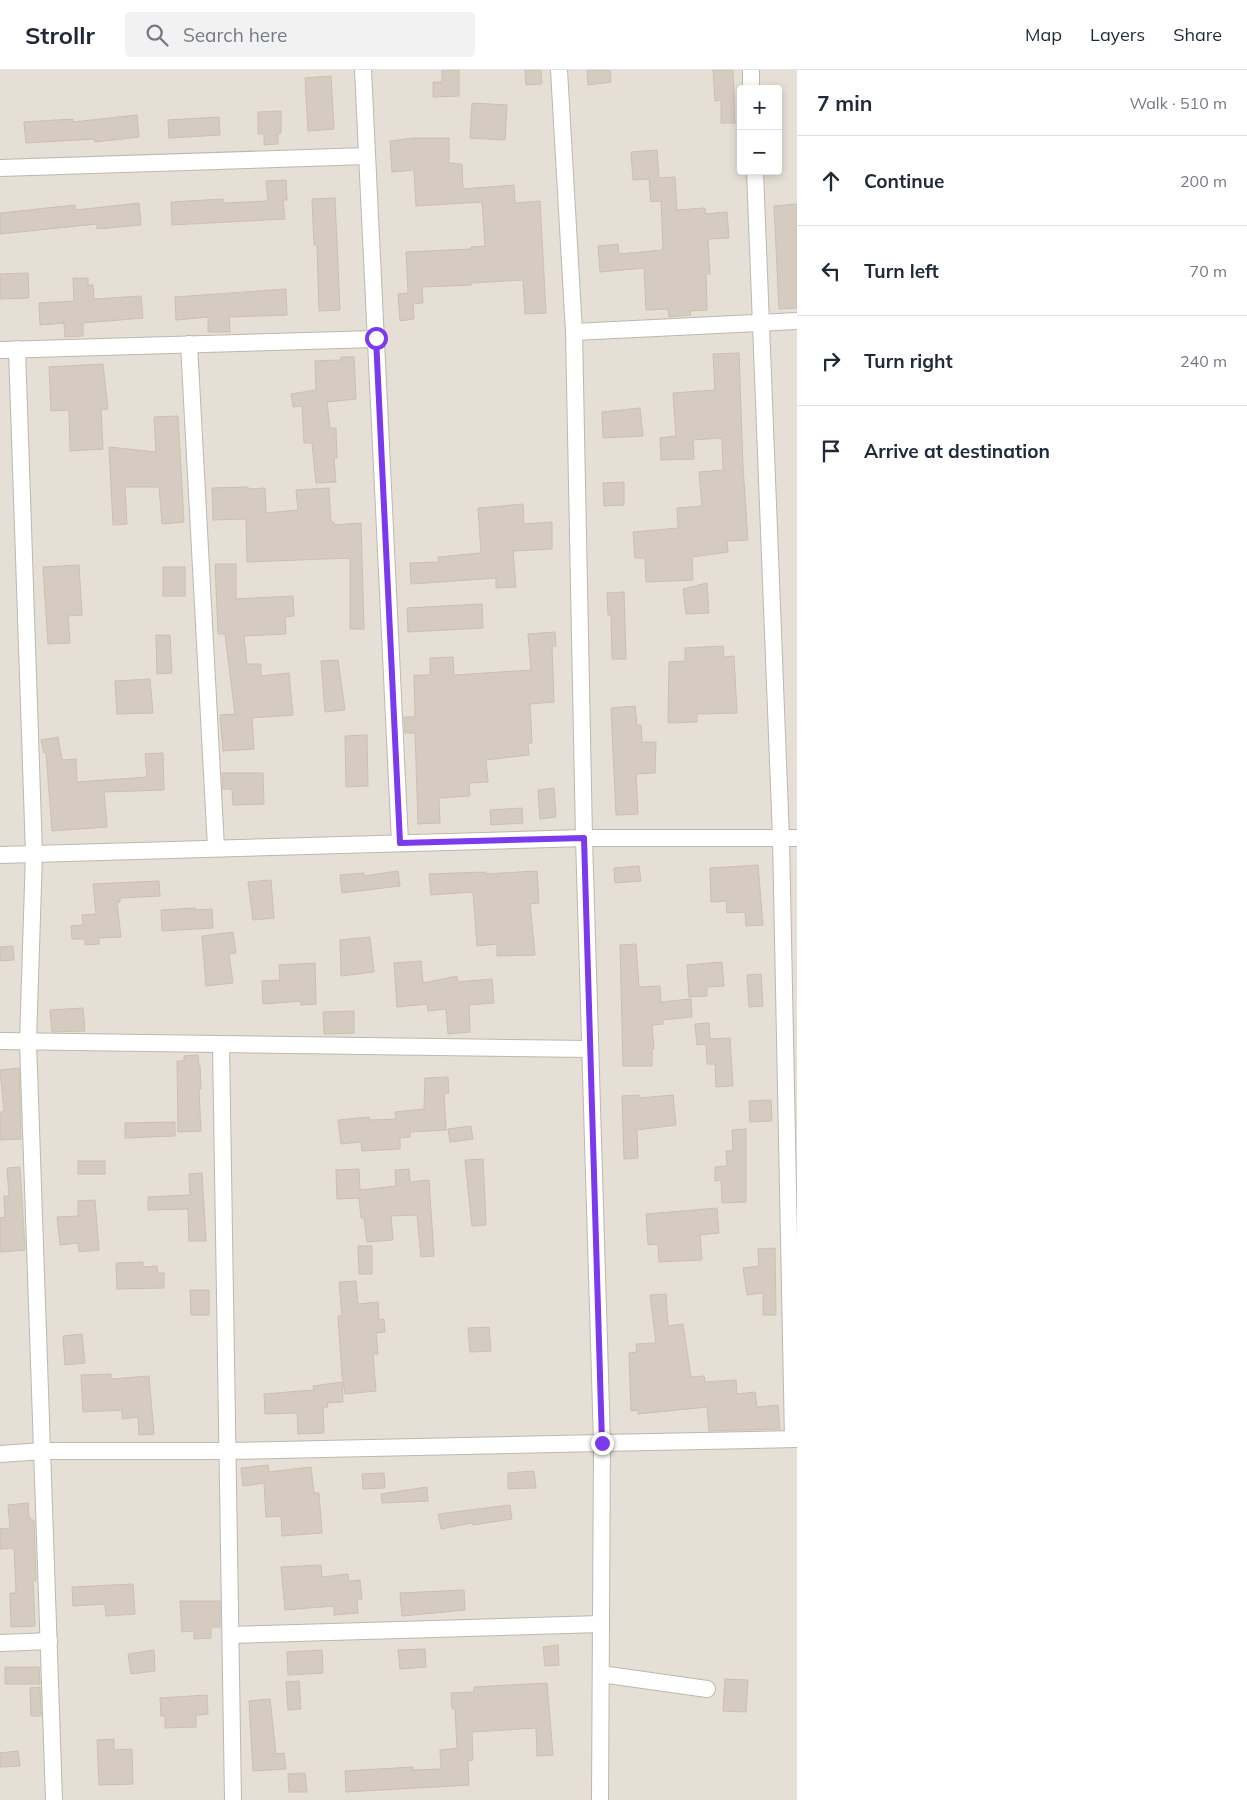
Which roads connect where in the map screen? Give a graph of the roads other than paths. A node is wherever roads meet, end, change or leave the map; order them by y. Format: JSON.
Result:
{"nodes":[{"id":1,"x":363,"y":70,"type":"edge"},
{"id":2,"x":559,"y":70,"type":"edge"},
{"id":3,"x":750,"y":70,"type":"edge"},
{"id":4,"x":751,"y":85,"type":"edge"},
{"id":5,"x":367,"y":156,"type":"junction"},
{"id":6,"x":0,"y":168,"type":"edge"},
{"id":7,"x":754,"y":175,"type":"edge"},
{"id":8,"x":797,"y":321,"type":"edge"},
{"id":9,"x":760,"y":323,"type":"junction"},
{"id":10,"x":574,"y":332,"type":"junction"},
{"id":11,"x":376,"y":338,"type":"junction"},
{"id":12,"x":189,"y":344,"type":"junction"},
{"id":13,"x":16,"y":349,"type":"junction"},
{"id":14,"x":0,"y":350,"type":"edge"},
{"id":15,"x":584,"y":838,"type":"junction"},
{"id":16,"x":789,"y":838,"type":"edge"},
{"id":17,"x":400,"y":843,"type":"junction"},
{"id":18,"x":216,"y":848,"type":"junction"},
{"id":19,"x":34,"y":854,"type":"junction"},
{"id":20,"x":0,"y":855,"type":"edge"},
{"id":21,"x":0,"y":1041,"type":"edge"},
{"id":22,"x":28,"y":1041,"type":"junction"},
{"id":23,"x":221,"y":1044,"type":"junction"},
{"id":24,"x":590,"y":1049,"type":"junction"},
{"id":25,"x":795,"y":1439,"type":"edge"},
{"id":26,"x":602,"y":1443,"type":"junction"},
{"id":27,"x":44,"y":1451,"type":"junction"},
{"id":28,"x":227,"y":1451,"type":"junction"},
{"id":29,"x":0,"y":1454,"type":"edge"},
{"id":30,"x":602,"y":1624,"type":"junction"},
{"id":31,"x":231,"y":1635,"type":"junction"},
{"id":32,"x":49,"y":1640,"type":"junction"},
{"id":33,"x":0,"y":1643,"type":"edge"},
{"id":34,"x":601,"y":1674,"type":"junction"},
{"id":35,"x":707,"y":1689,"type":"dead end"},
{"id":36,"x":54,"y":1800,"type":"edge"},
{"id":37,"x":233,"y":1800,"type":"edge"},
{"id":38,"x":600,"y":1800,"type":"edge"}],
"edges":[{"from":1,"to":5,"type":"street"},
{"from":2,"to":10,"type":"street"},
{"from":3,"to":4,"type":"street"},
{"from":5,"to":6,"type":"street"},
{"from":5,"to":11,"type":"street"},
{"from":7,"to":9,"type":"street"},
{"from":8,"to":9,"type":"street"},
{"from":9,"to":10,"type":"street"},
{"from":9,"to":16,"type":"street"},
{"from":10,"to":15,"type":"street"},
{"from":11,"to":12,"type":"street"},
{"from":11,"to":17,"type":"street"},
{"from":12,"to":13,"type":"street"},
{"from":12,"to":18,"type":"street"},
{"from":13,"to":14,"type":"street"},
{"from":13,"to":19,"type":"street"},
{"from":15,"to":16,"type":"street"},
{"from":15,"to":17,"type":"street"},
{"from":15,"to":24,"type":"street"},
{"from":16,"to":25,"type":"street"},
{"from":17,"to":18,"type":"street"},
{"from":18,"to":19,"type":"street"},
{"from":19,"to":20,"type":"street"},
{"from":19,"to":22,"type":"street"},
{"from":21,"to":22,"type":"street"},
{"from":22,"to":23,"type":"street"},
{"from":22,"to":27,"type":"street"},
{"from":23,"to":24,"type":"street"},
{"from":23,"to":28,"type":"street"},
{"from":24,"to":26,"type":"street"},
{"from":25,"to":26,"type":"street"},
{"from":26,"to":28,"type":"street"},
{"from":26,"to":30,"type":"street"},
{"from":27,"to":28,"type":"street"},
{"from":27,"to":29,"type":"street"},
{"from":27,"to":32,"type":"street"},
{"from":28,"to":31,"type":"street"},
{"from":30,"to":31,"type":"street"},
{"from":30,"to":34,"type":"street"},
{"from":31,"to":37,"type":"street"},
{"from":32,"to":33,"type":"street"},
{"from":32,"to":36,"type":"street"},
{"from":34,"to":35,"type":"street"},
{"from":34,"to":38,"type":"street"}]}
